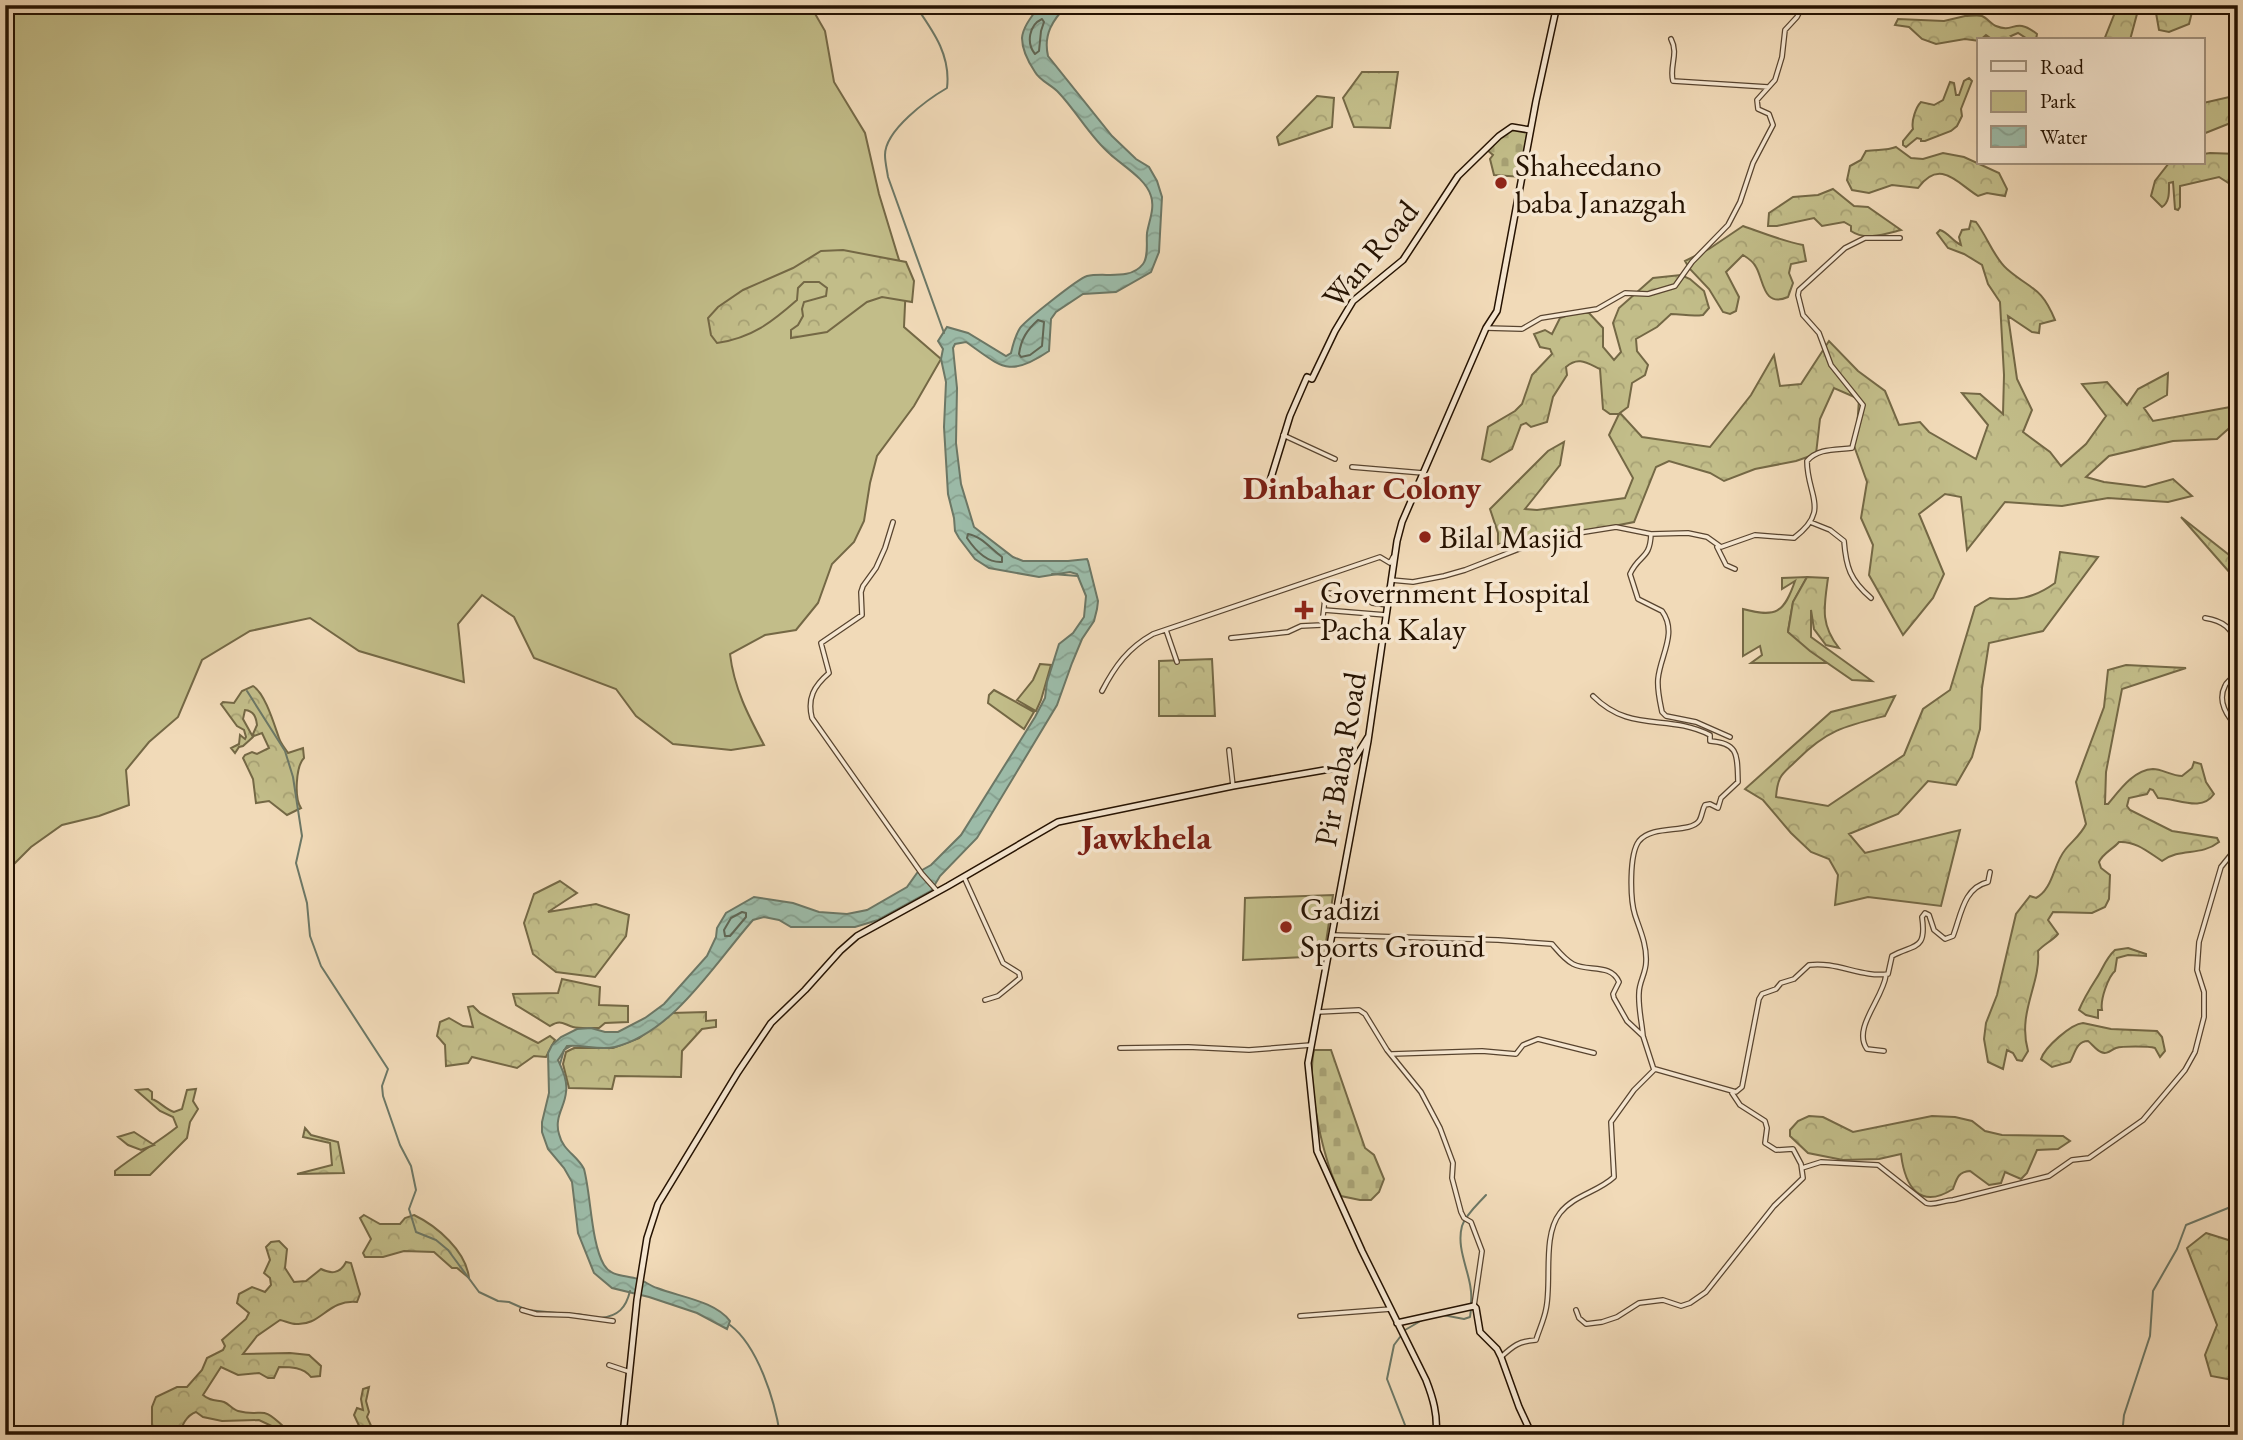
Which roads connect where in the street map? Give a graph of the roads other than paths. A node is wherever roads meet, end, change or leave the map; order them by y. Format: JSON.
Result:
{"nodes":[{"id":1,"x":1557,"y":5,"type":"edge"},
{"id":2,"x":1803,"y":5,"type":"edge"},
{"id":3,"x":1829,"y":5,"type":"edge"},
{"id":4,"x":1836,"y":5,"type":"edge"},
{"id":5,"x":1671,"y":39,"type":"dead end"},
{"id":6,"x":1769,"y":87,"type":"junction"},
{"id":7,"x":1530,"y":130,"type":"junction"},
{"id":8,"x":1900,"y":238,"type":"dead end"},
{"id":9,"x":1486,"y":328,"type":"junction"},
{"id":10,"x":1283,"y":435,"type":"junction"},
{"id":11,"x":1335,"y":459,"type":"dead end"},
{"id":12,"x":1352,"y":467,"type":"dead end"},
{"id":13,"x":1423,"y":473,"type":"junction"},
{"id":14,"x":1270,"y":481,"type":"dead end"},
{"id":15,"x":893,"y":522,"type":"dead end"},
{"id":16,"x":1810,"y":522,"type":"junction"},
{"id":17,"x":1651,"y":534,"type":"junction"},
{"id":18,"x":1716,"y":545,"type":"junction"},
{"id":19,"x":1395,"y":552,"type":"junction"},
{"id":20,"x":1735,"y":569,"type":"dead end"},
{"id":21,"x":1391,"y":580,"type":"junction"},
{"id":22,"x":1871,"y":598,"type":"dead end"},
{"id":23,"x":1372,"y":603,"type":"junction"},
{"id":24,"x":1388,"y":605,"type":"junction"},
{"id":25,"x":1324,"y":611,"type":"junction"},
{"id":26,"x":1365,"y":614,"type":"junction"},
{"id":27,"x":1386,"y":615,"type":"junction"},
{"id":28,"x":2205,"y":618,"type":"dead end"},
{"id":29,"x":1166,"y":629,"type":"junction"},
{"id":30,"x":1231,"y":638,"type":"dead end"},
{"id":31,"x":2238,"y":647,"type":"edge"},
{"id":32,"x":2238,"y":661,"type":"edge"},
{"id":33,"x":1177,"y":662,"type":"dead end"},
{"id":34,"x":1102,"y":691,"type":"dead end"},
{"id":35,"x":1593,"y":696,"type":"dead end"},
{"id":36,"x":2238,"y":727,"type":"edge"},
{"id":37,"x":1369,"y":734,"type":"junction"},
{"id":38,"x":1730,"y":737,"type":"dead end"},
{"id":39,"x":1229,"y":750,"type":"dead end"},
{"id":40,"x":1346,"y":765,"type":"junction"},
{"id":41,"x":1362,"y":773,"type":"junction"},
{"id":42,"x":1233,"y":786,"type":"junction"},
{"id":43,"x":2238,"y":846,"type":"edge"},
{"id":44,"x":1990,"y":872,"type":"dead end"},
{"id":45,"x":964,"y":877,"type":"junction"},
{"id":46,"x":938,"y":892,"type":"junction"},
{"id":47,"x":1333,"y":935,"type":"junction"},
{"id":48,"x":1886,"y":975,"type":"junction"},
{"id":49,"x":985,"y":1000,"type":"dead end"},
{"id":50,"x":1318,"y":1012,"type":"junction"},
{"id":51,"x":1643,"y":1036,"type":"junction"},
{"id":52,"x":1311,"y":1045,"type":"junction"},
{"id":53,"x":1120,"y":1048,"type":"dead end"},
{"id":54,"x":1884,"y":1051,"type":"dead end"},
{"id":55,"x":1594,"y":1053,"type":"dead end"},
{"id":56,"x":1392,"y":1054,"type":"junction"},
{"id":57,"x":1654,"y":1070,"type":"junction"},
{"id":58,"x":1732,"y":1093,"type":"junction"},
{"id":59,"x":1802,"y":1168,"type":"junction"},
{"id":60,"x":1473,"y":1306,"type":"junction"},
{"id":61,"x":1391,"y":1309,"type":"junction"},
{"id":62,"x":522,"y":1310,"type":"dead end"},
{"id":63,"x":1576,"y":1310,"type":"dead end"},
{"id":64,"x":1300,"y":1316,"type":"dead end"},
{"id":65,"x":613,"y":1321,"type":"dead end"},
{"id":66,"x":1397,"y":1323,"type":"junction"},
{"id":67,"x":1502,"y":1357,"type":"junction"},
{"id":68,"x":610,"y":1366,"type":"dead end"},
{"id":69,"x":630,"y":1372,"type":"junction"},
{"id":70,"x":623,"y":1435,"type":"edge"},
{"id":71,"x":1436,"y":1435,"type":"edge"},
{"id":72,"x":1532,"y":1435,"type":"edge"}],
"edges":[{"from":1,"to":7,"type":"main road","name":"Pir Baba Road"},
{"from":2,"to":6,"type":"street"},
{"from":3,"to":4,"type":"street"},
{"from":5,"to":6,"type":"street"},
{"from":6,"to":9,"type":"street"},
{"from":7,"to":9,"type":"main road","name":"Pir Baba Road"},
{"from":7,"to":10,"type":"main road","name":"Wan Road"},
{"from":8,"to":16,"type":"street"},
{"from":9,"to":13,"type":"main road","name":"Pir Baba Road"},
{"from":10,"to":11,"type":"street"},
{"from":10,"to":14,"type":"main road","name":"Wan Road"},
{"from":12,"to":13,"type":"street"},
{"from":13,"to":19,"type":"main road","name":"Pir Baba Road"},
{"from":15,"to":46,"type":"street"},
{"from":16,"to":18,"type":"street"},
{"from":16,"to":22,"type":"street"},
{"from":17,"to":18,"type":"street"},
{"from":17,"to":21,"type":"street"},
{"from":17,"to":38,"type":"street"},
{"from":18,"to":20,"type":"street"},
{"from":19,"to":21,"type":"main road","name":"Pir Baba Road"},
{"from":19,"to":29,"type":"street"},
{"from":21,"to":24,"type":"main road","name":"Pir Baba Road"},
{"from":23,"to":24,"type":"street"},
{"from":23,"to":25,"type":"street"},
{"from":23,"to":26,"type":"street"},
{"from":24,"to":27,"type":"main road","name":"Pir Baba Road"},
{"from":25,"to":26,"type":"street"},
{"from":25,"to":30,"type":"street"},
{"from":26,"to":27,"type":"street"},
{"from":27,"to":37,"type":"main road","name":"Pir Baba Road"},
{"from":28,"to":31,"type":"street"},
{"from":29,"to":33,"type":"street"},
{"from":29,"to":34,"type":"street"},
{"from":32,"to":36,"type":"street"},
{"from":35,"to":51,"type":"street"},
{"from":37,"to":40,"type":"main road"},
{"from":37,"to":41,"type":"main road","name":"Pir Baba Road"},
{"from":39,"to":42,"type":"street"},
{"from":40,"to":41,"type":"main road"},
{"from":40,"to":42,"type":"main road"},
{"from":41,"to":47,"type":"main road","name":"Pir Baba Road"},
{"from":42,"to":45,"type":"main road"},
{"from":43,"to":59,"type":"street"},
{"from":44,"to":48,"type":"street"},
{"from":45,"to":46,"type":"main road"},
{"from":45,"to":49,"type":"street"},
{"from":46,"to":69,"type":"main road"},
{"from":47,"to":50,"type":"main road","name":"Pir Baba Road"},
{"from":47,"to":51,"type":"street"},
{"from":48,"to":54,"type":"street"},
{"from":48,"to":58,"type":"street"},
{"from":50,"to":52,"type":"main road","name":"Pir Baba Road"},
{"from":50,"to":56,"type":"street"},
{"from":51,"to":57,"type":"street"},
{"from":52,"to":53,"type":"street"},
{"from":52,"to":61,"type":"main road","name":"Pir Baba Road"},
{"from":55,"to":56,"type":"street"},
{"from":56,"to":60,"type":"street"},
{"from":57,"to":58,"type":"street"},
{"from":57,"to":67,"type":"street"},
{"from":58,"to":59,"type":"street"},
{"from":59,"to":63,"type":"street"},
{"from":60,"to":66,"type":"main road"},
{"from":60,"to":67,"type":"main road"},
{"from":61,"to":64,"type":"street"},
{"from":61,"to":66,"type":"main road","name":"Pir Baba Road"},
{"from":62,"to":65,"type":"street"},
{"from":66,"to":71,"type":"main road","name":"Pir Baba Road"},
{"from":67,"to":72,"type":"main road"},
{"from":68,"to":69,"type":"street"},
{"from":69,"to":70,"type":"main road"}]}
